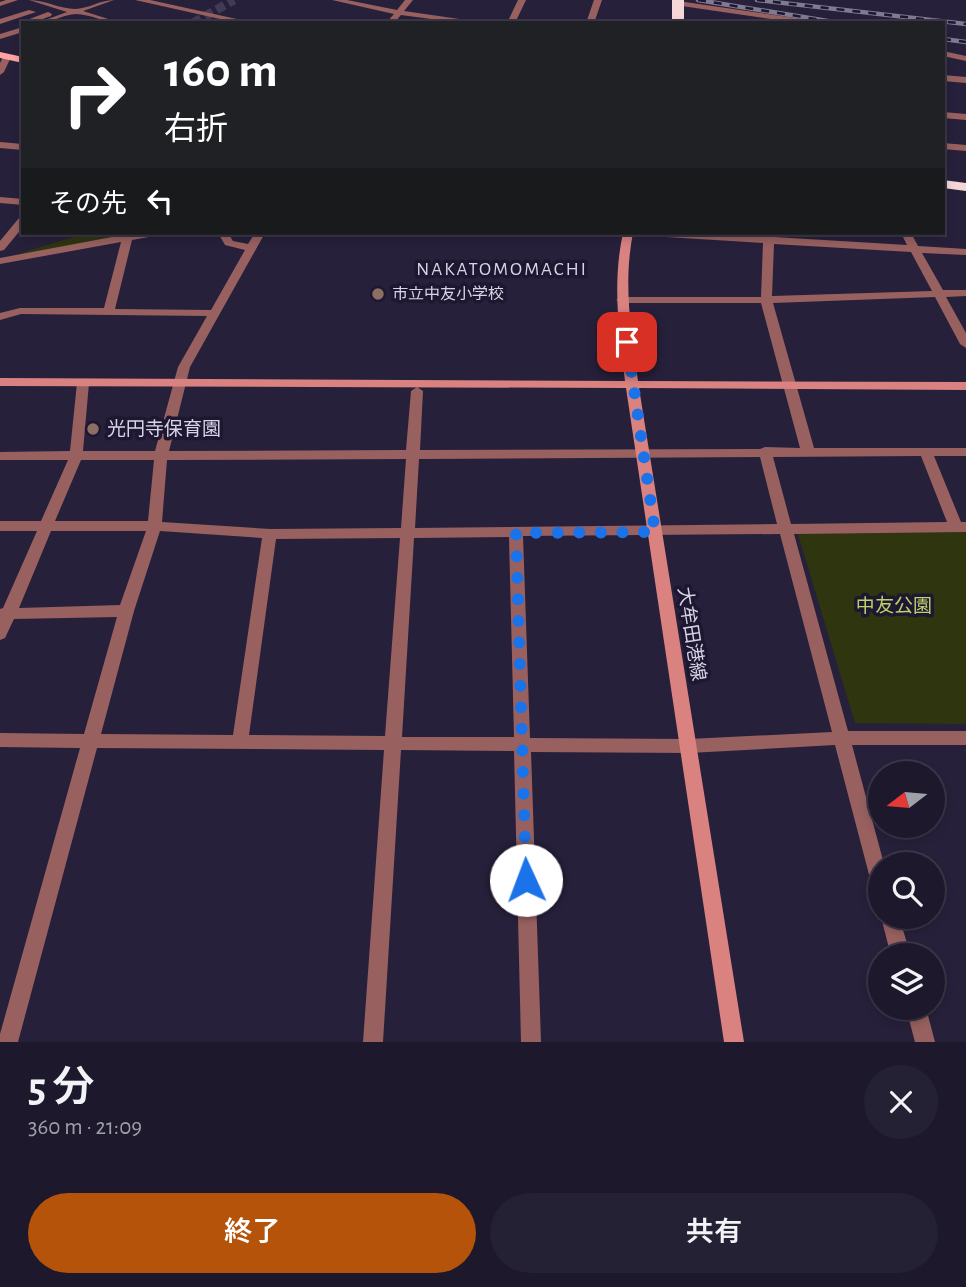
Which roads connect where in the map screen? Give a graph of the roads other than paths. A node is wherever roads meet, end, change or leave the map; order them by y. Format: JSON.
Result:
{"nodes":[{"id":1,"x":14,"y":0,"type":"edge"},
{"id":2,"x":33,"y":0,"type":"edge"},
{"id":3,"x":89,"y":0,"type":"edge"},
{"id":4,"x":110,"y":0,"type":"edge"},
{"id":5,"x":139,"y":0,"type":"edge"},
{"id":6,"x":336,"y":0,"type":"edge"},
{"id":7,"x":409,"y":0,"type":"edge"},
{"id":8,"x":522,"y":0,"type":"edge"},
{"id":9,"x":598,"y":0,"type":"edge"},
{"id":10,"x":675,"y":1,"type":"edge"},
{"id":11,"x":0,"y":4,"type":"edge"},
{"id":12,"x":46,"y":5,"type":"junction"},
{"id":13,"x":62,"y":5,"type":"edge"},
{"id":14,"x":72,"y":12,"type":"junction"},
{"id":15,"x":399,"y":12,"type":"junction"},
{"id":16,"x":765,"y":19,"type":"edge"},
{"id":17,"x":27,"y":21,"type":"edge"},
{"id":18,"x":47,"y":21,"type":"edge"},
{"id":19,"x":109,"y":21,"type":"edge"},
{"id":20,"x":242,"y":21,"type":"edge"},
{"id":21,"x":392,"y":21,"type":"edge"},
{"id":22,"x":468,"y":21,"type":"edge"},
{"id":23,"x":512,"y":21,"type":"edge"},
{"id":24,"x":591,"y":21,"type":"edge"},
{"id":25,"x":678,"y":21,"type":"edge"},
{"id":26,"x":790,"y":21,"type":"edge"},
{"id":27,"x":0,"y":22,"type":"edge"},
{"id":28,"x":21,"y":24,"type":"edge"},
{"id":29,"x":21,"y":30,"type":"edge"},
{"id":30,"x":0,"y":31,"type":"edge"},
{"id":31,"x":0,"y":37,"type":"edge"},
{"id":32,"x":2,"y":53,"type":"edge"},
{"id":33,"x":21,"y":53,"type":"edge"},
{"id":34,"x":945,"y":54,"type":"edge"},
{"id":35,"x":21,"y":59,"type":"edge"},
{"id":36,"x":966,"y":59,"type":"edge"},
{"id":37,"x":0,"y":72,"type":"edge"},
{"id":38,"x":945,"y":78,"type":"edge"},
{"id":39,"x":966,"y":80,"type":"edge"},
{"id":40,"x":945,"y":115,"type":"edge"},
{"id":41,"x":966,"y":117,"type":"edge"},
{"id":42,"x":0,"y":145,"type":"edge"},
{"id":43,"x":945,"y":146,"type":"edge"},
{"id":44,"x":21,"y":147,"type":"edge"},
{"id":45,"x":966,"y":148,"type":"edge"},
{"id":46,"x":945,"y":184,"type":"edge"},
{"id":47,"x":966,"y":187,"type":"edge"},
{"id":48,"x":945,"y":192,"type":"edge"},
{"id":49,"x":966,"y":194,"type":"edge"},
{"id":50,"x":0,"y":200,"type":"edge"},
{"id":51,"x":21,"y":202,"type":"edge"},
{"id":52,"x":21,"y":222,"type":"edge"},
{"id":53,"x":142,"y":235,"type":"edge"},
{"id":54,"x":224,"y":235,"type":"edge"},
{"id":55,"x":259,"y":235,"type":"edge"},
{"id":56,"x":627,"y":235,"type":"edge"},
{"id":57,"x":729,"y":235,"type":"edge"},
{"id":58,"x":907,"y":235,"type":"edge"},
{"id":59,"x":769,"y":236,"type":"edge"},
{"id":60,"x":128,"y":237,"type":"junction"},
{"id":61,"x":1,"y":244,"type":"edge"},
{"id":62,"x":250,"y":248,"type":"junction"},
{"id":63,"x":914,"y":249,"type":"junction"},
{"id":64,"x":966,"y":251,"type":"edge"},
{"id":65,"x":0,"y":261,"type":"edge"},
{"id":66,"x":966,"y":293,"type":"edge"},
{"id":67,"x":939,"y":294,"type":"junction"},
{"id":68,"x":622,"y":300,"type":"junction"},
{"id":69,"x":766,"y":300,"type":"junction"},
{"id":70,"x":108,"y":313,"type":"junction"},
{"id":71,"x":213,"y":313,"type":"junction"},
{"id":72,"x":0,"y":317,"type":"edge"},
{"id":73,"x":966,"y":344,"type":"edge"},
{"id":74,"x":0,"y":382,"type":"edge"},
{"id":75,"x":180,"y":386,"type":"junction"},
{"id":76,"x":966,"y":386,"type":"edge"},
{"id":77,"x":82,"y":387,"type":"junction"},
{"id":78,"x":633,"y":388,"type":"junction"},
{"id":79,"x":0,"y":389,"type":"edge"},
{"id":80,"x":791,"y":389,"type":"junction"},
{"id":81,"x":417,"y":391,"type":"junction"},
{"id":82,"x":966,"y":391,"type":"edge"},
{"id":83,"x":644,"y":451,"type":"junction"},
{"id":84,"x":765,"y":451,"type":"junction"},
{"id":85,"x":808,"y":452,"type":"junction"},
{"id":86,"x":926,"y":452,"type":"junction"},
{"id":87,"x":966,"y":452,"type":"edge"},
{"id":88,"x":162,"y":455,"type":"junction"},
{"id":89,"x":411,"y":455,"type":"junction"},
{"id":90,"x":0,"y":456,"type":"edge"},
{"id":91,"x":76,"y":456,"type":"junction"},
{"id":92,"x":0,"y":526,"type":"edge"},
{"id":93,"x":155,"y":526,"type":"junction"},
{"id":94,"x":45,"y":527,"type":"junction"},
{"id":95,"x":784,"y":527,"type":"junction"},
{"id":96,"x":961,"y":527,"type":"edge"},
{"id":97,"x":405,"y":532,"type":"junction"},
{"id":98,"x":655,"y":532,"type":"junction"},
{"id":99,"x":516,"y":533,"type":"junction"},
{"id":100,"x":270,"y":534,"type":"junction"},
{"id":101,"x":126,"y":611,"type":"junction"},
{"id":102,"x":4,"y":614,"type":"edge"},
{"id":103,"x":0,"y":634,"type":"edge"},
{"id":104,"x":93,"y":738,"type":"junction"},
{"id":105,"x":840,"y":738,"type":"junction"},
{"id":106,"x":966,"y":738,"type":"edge"},
{"id":107,"x":0,"y":740,"type":"edge"},
{"id":108,"x":240,"y":742,"type":"junction"},
{"id":109,"x":391,"y":742,"type":"junction"},
{"id":110,"x":522,"y":746,"type":"junction"},
{"id":111,"x":689,"y":746,"type":"junction"},
{"id":112,"x":872,"y":852,"type":"edge"},
{"id":113,"x":919,"y":1020,"type":"edge"},
{"id":114,"x":8,"y":1042,"type":"edge"},
{"id":115,"x":373,"y":1042,"type":"edge"},
{"id":116,"x":531,"y":1042,"type":"edge"},
{"id":117,"x":734,"y":1042,"type":"edge"},
{"id":118,"x":925,"y":1042,"type":"edge"}],
"edges":[{"from":1,"to":11,"type":"street"},
{"from":2,"to":12,"type":"street"},
{"from":3,"to":13,"type":"street"},
{"from":4,"to":14,"type":"street"},
{"from":5,"to":20,"type":"street"},
{"from":6,"to":15,"type":"street"},
{"from":7,"to":15,"type":"street"},
{"from":8,"to":23,"type":"street"},
{"from":9,"to":24,"type":"street"},
{"from":10,"to":16,"type":"street"},
{"from":10,"to":25,"type":"highway"},
{"from":12,"to":13,"type":"street"},
{"from":12,"to":27,"type":"street"},
{"from":13,"to":14,"type":"street"},
{"from":13,"to":17,"type":"street"},
{"from":14,"to":18,"type":"street"},
{"from":14,"to":19,"type":"street"},
{"from":15,"to":21,"type":"street"},
{"from":15,"to":22,"type":"street"},
{"from":16,"to":26,"type":"street"},
{"from":28,"to":30,"type":"street"},
{"from":29,"to":31,"type":"street"},
{"from":32,"to":33,"type":"main road"},
{"from":32,"to":35,"type":"main road"},
{"from":32,"to":37,"type":"street"},
{"from":34,"to":36,"type":"street"},
{"from":38,"to":39,"type":"street"},
{"from":40,"to":41,"type":"street"},
{"from":42,"to":44,"type":"street"},
{"from":43,"to":45,"type":"street"},
{"from":46,"to":47,"type":"highway"},
{"from":48,"to":49,"type":"highway"},
{"from":50,"to":51,"type":"street"},
{"from":52,"to":61,"type":"street"},
{"from":53,"to":60,"type":"street"},
{"from":54,"to":62,"type":"street"},
{"from":55,"to":62,"type":"street"},
{"from":56,"to":68,"type":"street","name":"大牟田港線"},
{"from":57,"to":59,"type":"street"},
{"from":58,"to":63,"type":"street"},
{"from":59,"to":63,"type":"street"},
{"from":59,"to":69,"type":"street"},
{"from":60,"to":65,"type":"street"},
{"from":60,"to":70,"type":"street"},
{"from":62,"to":71,"type":"street"},
{"from":63,"to":64,"type":"street"},
{"from":63,"to":67,"type":"street"},
{"from":66,"to":67,"type":"street"},
{"from":67,"to":69,"type":"street"},
{"from":67,"to":73,"type":"street"},
{"from":68,"to":69,"type":"street"},
{"from":68,"to":78,"type":"street","name":"大牟田港線"},
{"from":69,"to":80,"type":"street"},
{"from":70,"to":71,"type":"street"},
{"from":70,"to":72,"type":"street"},
{"from":71,"to":75,"type":"street"},
{"from":74,"to":77,"type":"street"},
{"from":75,"to":77,"type":"street"},
{"from":75,"to":78,"type":"street"},
{"from":75,"to":81,"type":"street"},
{"from":75,"to":88,"type":"street"},
{"from":76,"to":80,"type":"street"},
{"from":77,"to":79,"type":"street"},
{"from":77,"to":91,"type":"street"},
{"from":78,"to":80,"type":"street"},
{"from":78,"to":81,"type":"street"},
{"from":78,"to":83,"type":"street","name":"大牟田港線"},
{"from":80,"to":82,"type":"street"},
{"from":80,"to":85,"type":"street"},
{"from":81,"to":89,"type":"street"},
{"from":83,"to":84,"type":"street"},
{"from":83,"to":89,"type":"street"},
{"from":83,"to":98,"type":"street","name":"大牟田港線"},
{"from":84,"to":85,"type":"street"},
{"from":84,"to":95,"type":"street"},
{"from":85,"to":86,"type":"street"},
{"from":86,"to":87,"type":"street"},
{"from":86,"to":96,"type":"street"},
{"from":88,"to":89,"type":"street"},
{"from":88,"to":91,"type":"street"},
{"from":88,"to":93,"type":"street"},
{"from":89,"to":97,"type":"street"},
{"from":90,"to":91,"type":"street"},
{"from":91,"to":94,"type":"street"},
{"from":92,"to":94,"type":"street"},
{"from":93,"to":94,"type":"street"},
{"from":93,"to":100,"type":"street"},
{"from":93,"to":101,"type":"street"},
{"from":94,"to":102,"type":"street"},
{"from":95,"to":96,"type":"street"},
{"from":95,"to":98,"type":"street"},
{"from":95,"to":105,"type":"street"},
{"from":97,"to":99,"type":"street"},
{"from":97,"to":100,"type":"street"},
{"from":97,"to":109,"type":"street"},
{"from":98,"to":99,"type":"street"},
{"from":98,"to":111,"type":"street","name":"大牟田港線"},
{"from":99,"to":110,"type":"street"},
{"from":100,"to":108,"type":"street"},
{"from":101,"to":102,"type":"street"},
{"from":101,"to":104,"type":"street"},
{"from":102,"to":103,"type":"street"},
{"from":104,"to":107,"type":"street"},
{"from":104,"to":108,"type":"street"},
{"from":104,"to":114,"type":"street"},
{"from":105,"to":106,"type":"street"},
{"from":105,"to":111,"type":"street"},
{"from":105,"to":112,"type":"street"},
{"from":108,"to":109,"type":"street"},
{"from":109,"to":110,"type":"street"},
{"from":109,"to":115,"type":"street"},
{"from":110,"to":111,"type":"street"},
{"from":110,"to":116,"type":"street"},
{"from":111,"to":117,"type":"street","name":"大牟田港線"},
{"from":113,"to":118,"type":"street"}]}
